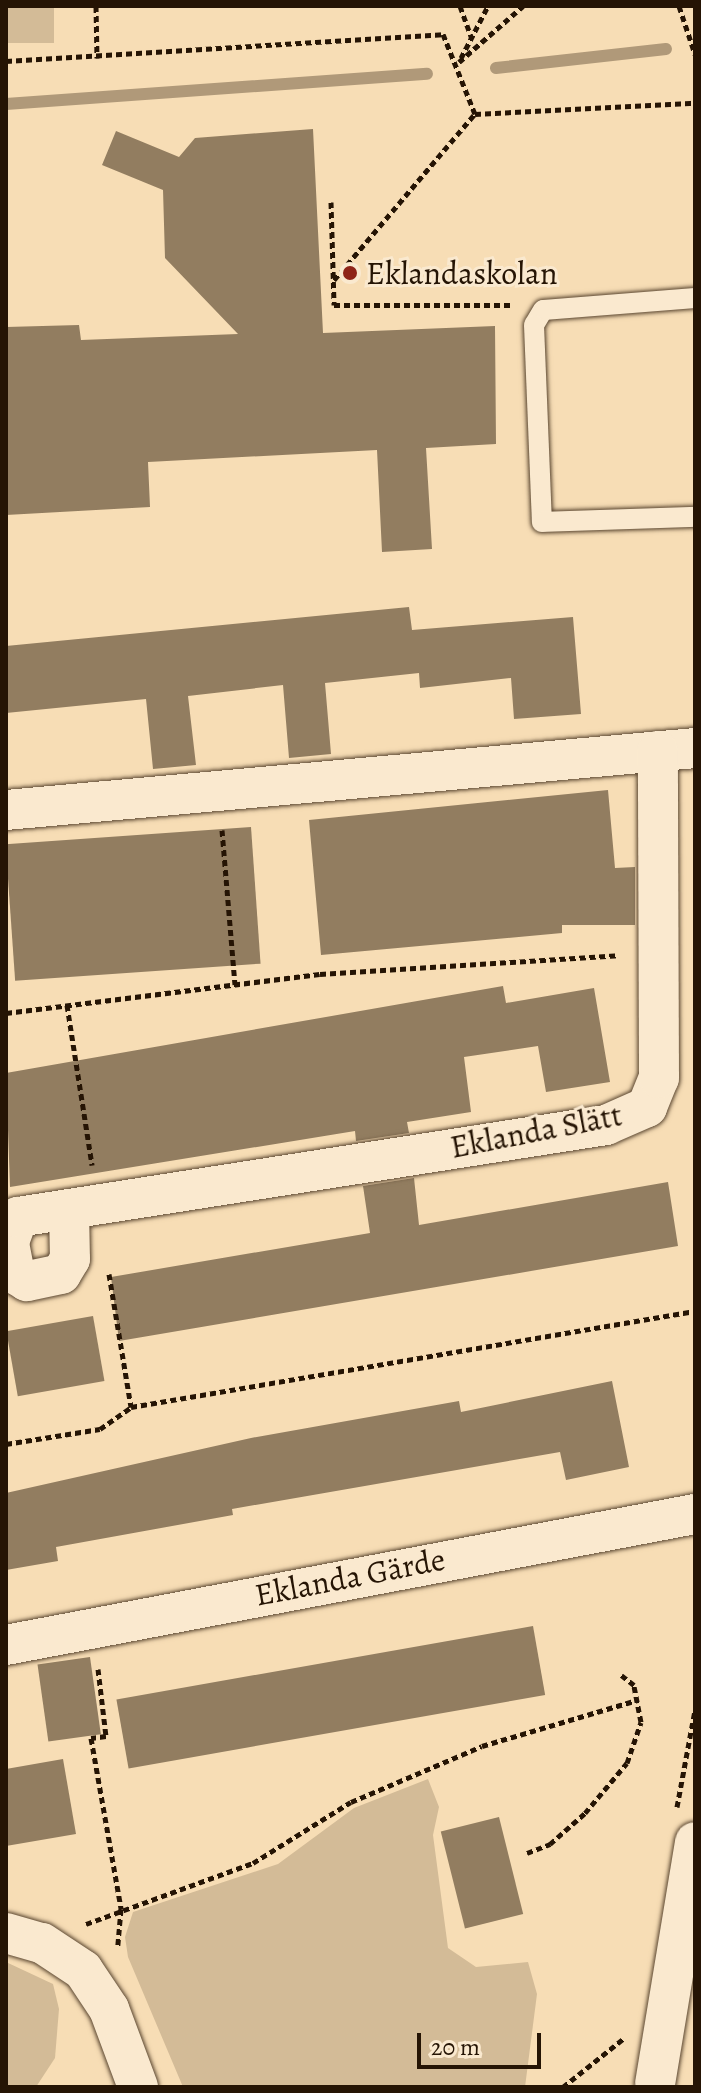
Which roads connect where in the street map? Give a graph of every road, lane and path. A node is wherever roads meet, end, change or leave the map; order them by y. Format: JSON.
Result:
{"nodes":[{"id":1,"x":96,"y":6,"type":"edge"},
{"id":2,"x":460,"y":6,"type":"edge"},
{"id":3,"x":488,"y":6,"type":"edge"},
{"id":4,"x":523,"y":6,"type":"edge"},
{"id":5,"x":679,"y":6,"type":"edge"},
{"id":6,"x":471,"y":37,"type":"junction"},
{"id":7,"x":695,"y":54,"type":"edge"},
{"id":8,"x":97,"y":58,"type":"junction"},
{"id":9,"x":6,"y":61,"type":"edge"},
{"id":10,"x":459,"y":62,"type":"junction"},
{"id":11,"x":695,"y":103,"type":"edge"},
{"id":12,"x":475,"y":114,"type":"junction"},
{"id":13,"x":331,"y":202,"type":"dead end"},
{"id":14,"x":334,"y":280,"type":"junction"},
{"id":15,"x":695,"y":298,"type":"edge"},
{"id":16,"x":534,"y":325,"type":"junction"},
{"id":17,"x":695,"y":517,"type":"edge"},
{"id":18,"x":677,"y":750,"type":"edge"},
{"id":19,"x":219,"y":791,"type":"junction"},
{"id":20,"x":6,"y":810,"type":"edge"},
{"id":21,"x":661,"y":952,"type":"junction"},
{"id":22,"x":235,"y":984,"type":"junction"},
{"id":23,"x":67,"y":1005,"type":"junction"},
{"id":24,"x":6,"y":1013,"type":"edge"},
{"id":25,"x":83,"y":1207,"type":"joint"},
{"id":26,"x":108,"y":1267,"type":"dead end"},
{"id":27,"x":695,"y":1311,"type":"edge"},
{"id":28,"x":131,"y":1407,"type":"junction"},
{"id":29,"x":6,"y":1444,"type":"edge"},
{"id":30,"x":695,"y":1514,"type":"edge"},
{"id":31,"x":92,"y":1629,"type":"junction"},
{"id":32,"x":6,"y":1645,"type":"edge"},
{"id":33,"x":621,"y":1675,"type":"dead end"},
{"id":34,"x":637,"y":1700,"type":"junction"},
{"id":35,"x":695,"y":1842,"type":"edge"},
{"id":36,"x":527,"y":1853,"type":"dead end"},
{"id":37,"x":121,"y":1909,"type":"junction"},
{"id":38,"x":78,"y":1927,"type":"dead end"},
{"id":39,"x":6,"y":1933,"type":"edge"},
{"id":40,"x":115,"y":1962,"type":"dead end"},
{"id":41,"x":650,"y":2086,"type":"edge"},
{"id":42,"x":138,"y":2087,"type":"edge"}],
"edges":[{"from":1,"to":8,"type":"path"},
{"from":2,"to":6,"type":"path"},
{"from":3,"to":6,"type":"path"},
{"from":4,"to":10,"type":"path"},
{"from":5,"to":7,"type":"path"},
{"from":6,"to":10,"type":"path"},
{"from":8,"to":9,"type":"path"},
{"from":8,"to":10,"type":"path"},
{"from":10,"to":12,"type":"path"},
{"from":11,"to":12,"type":"path"},
{"from":12,"to":14,"type":"path"},
{"from":13,"to":14,"type":"path"},
{"from":14,"to":16,"type":"path"},
{"from":15,"to":16,"type":"lane"},
{"from":16,"to":17,"type":"lane"},
{"from":18,"to":19,"type":"street","name":"Eklanda Slätt"},
{"from":18,"to":21,"type":"street","name":"Eklanda Slätt"},
{"from":19,"to":20,"type":"street","name":"Eklanda Slätt"},
{"from":19,"to":22,"type":"path"},
{"from":21,"to":22,"type":"path"},
{"from":21,"to":25,"type":"street","name":"Eklanda Slätt"},
{"from":22,"to":23,"type":"path"},
{"from":23,"to":24,"type":"path"},
{"from":23,"to":25,"type":"path"},
{"from":26,"to":28,"type":"path"},
{"from":27,"to":28,"type":"path"},
{"from":28,"to":29,"type":"path"},
{"from":30,"to":31,"type":"street","name":"Eklanda Gärde"},
{"from":31,"to":32,"type":"street","name":"Eklanda Gärde"},
{"from":31,"to":37,"type":"path"},
{"from":33,"to":34,"type":"path"},
{"from":34,"to":36,"type":"path"},
{"from":34,"to":37,"type":"path"},
{"from":35,"to":41,"type":"street"},
{"from":37,"to":38,"type":"path"},
{"from":37,"to":40,"type":"path"},
{"from":39,"to":42,"type":"street"}]}
